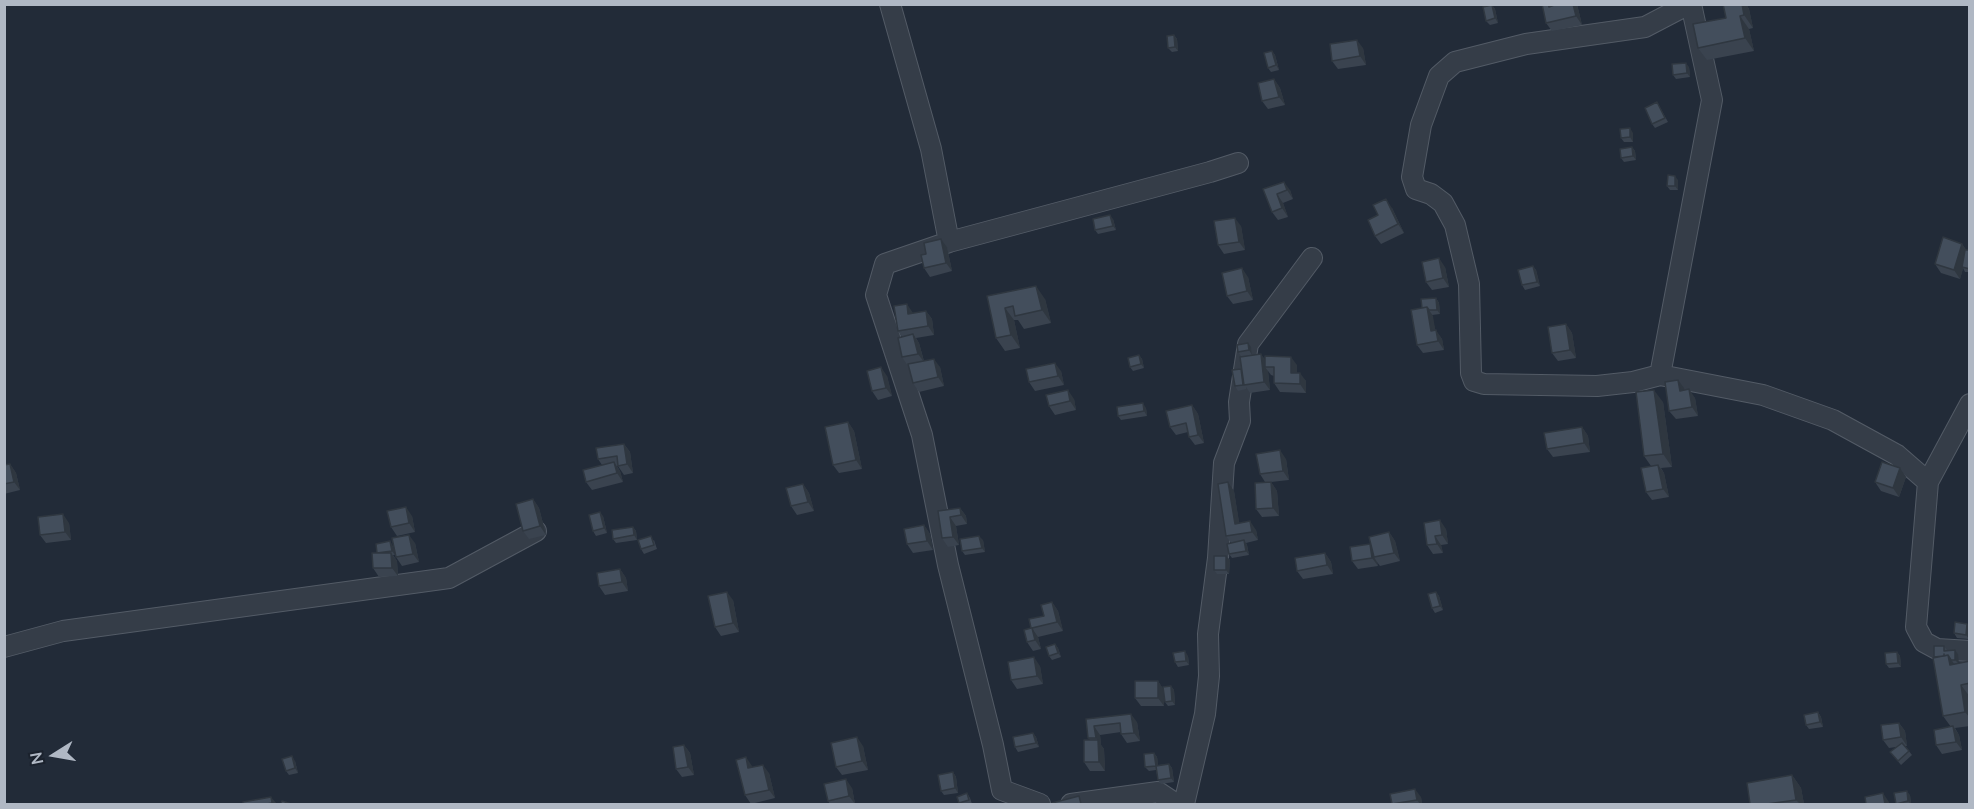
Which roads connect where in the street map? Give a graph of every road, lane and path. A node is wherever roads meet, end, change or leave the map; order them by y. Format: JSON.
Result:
{"nodes":[{"id":1,"x":890,"y":4,"type":"edge"},
{"id":2,"x":1690,"y":4,"type":"edge"},
{"id":3,"x":1238,"y":163,"type":"dead end"},
{"id":4,"x":949,"y":242,"type":"junction"},
{"id":5,"x":1312,"y":258,"type":"dead end"},
{"id":6,"x":1660,"y":375,"type":"junction"},
{"id":7,"x":1970,"y":404,"type":"edge"},
{"id":8,"x":1928,"y":482,"type":"junction"},
{"id":9,"x":536,"y":531,"type":"edge"},
{"id":10,"x":4,"y":647,"type":"edge"},
{"id":11,"x":1970,"y":651,"type":"edge"},
{"id":12,"x":1040,"y":804,"type":"edge"},
{"id":13,"x":1071,"y":804,"type":"edge"},
{"id":14,"x":1176,"y":804,"type":"edge"},
{"id":15,"x":1184,"y":804,"type":"edge"}],
"edges":[{"from":1,"to":4,"type":"street"},
{"from":2,"to":6,"type":"street"},
{"from":2,"to":6,"type":"street"},
{"from":3,"to":4,"type":"street"},
{"from":4,"to":12,"type":"street"},
{"from":5,"to":15,"type":"street"},
{"from":6,"to":8,"type":"street"},
{"from":7,"to":8,"type":"street"},
{"from":8,"to":11,"type":"street"},
{"from":9,"to":10,"type":"street"},
{"from":13,"to":14,"type":"street"}]}
